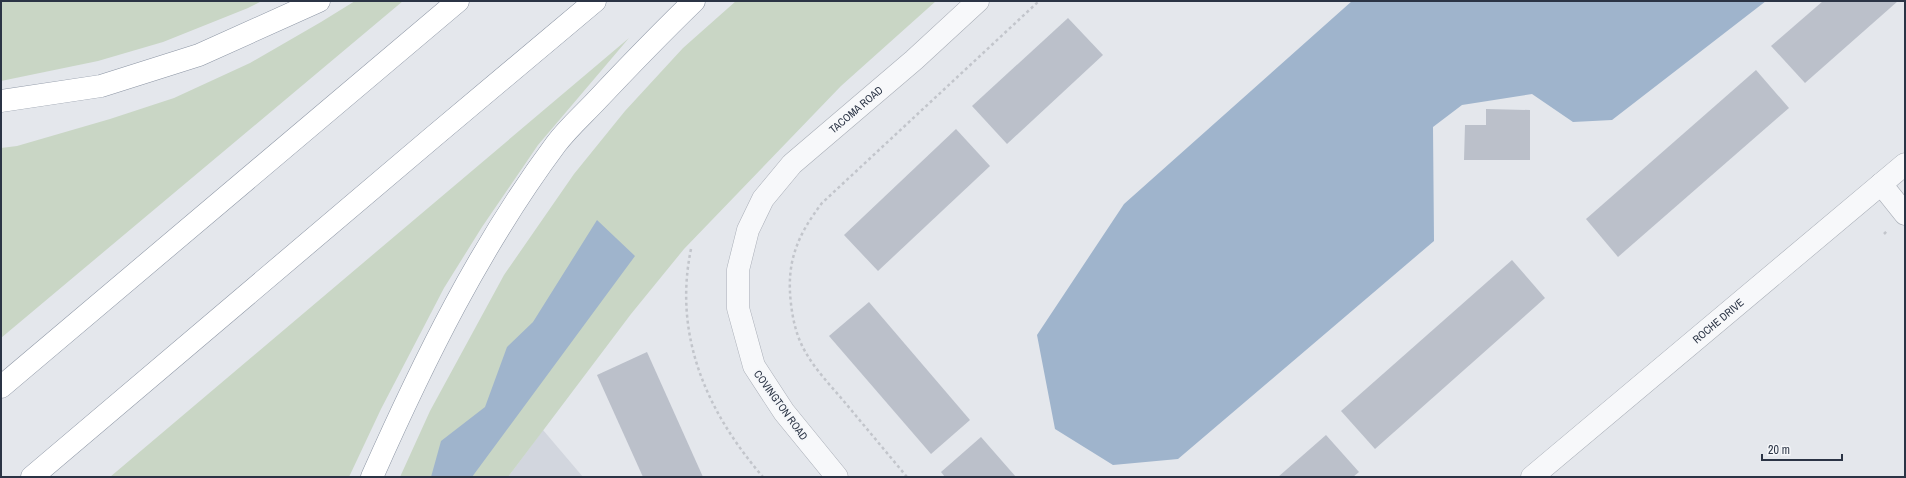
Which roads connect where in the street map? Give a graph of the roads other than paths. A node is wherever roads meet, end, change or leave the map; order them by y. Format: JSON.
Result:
{"nodes":[{"id":1,"x":319,"y":1,"type":"edge"},
{"id":2,"x":458,"y":1,"type":"edge"},
{"id":3,"x":595,"y":1,"type":"edge"},
{"id":4,"x":694,"y":1,"type":"edge"},
{"id":5,"x":978,"y":1,"type":"edge"},
{"id":6,"x":1,"y":101,"type":"edge"},
{"id":7,"x":1905,"y":164,"type":"edge"},
{"id":8,"x":1881,"y":184,"type":"junction"},
{"id":9,"x":1905,"y":214,"type":"edge"},
{"id":10,"x":748,"y":230,"type":"joint"},
{"id":11,"x":1,"y":387,"type":"edge"},
{"id":12,"x":32,"y":477,"type":"edge"},
{"id":13,"x":372,"y":477,"type":"edge"},
{"id":14,"x":837,"y":477,"type":"edge"},
{"id":15,"x":1532,"y":477,"type":"edge"}],
"edges":[{"from":1,"to":6,"type":"highway"},
{"from":2,"to":11,"type":"highway"},
{"from":3,"to":12,"type":"highway"},
{"from":4,"to":13,"type":"highway"},
{"from":5,"to":10,"type":"street","name":"TACOMA ROAD"},
{"from":7,"to":8,"type":"street","name":"ROCHE DRIVE"},
{"from":8,"to":9,"type":"street"},
{"from":8,"to":15,"type":"street","name":"ROCHE DRIVE"},
{"from":10,"to":14,"type":"street","name":"COVINGTON ROAD"}]}
